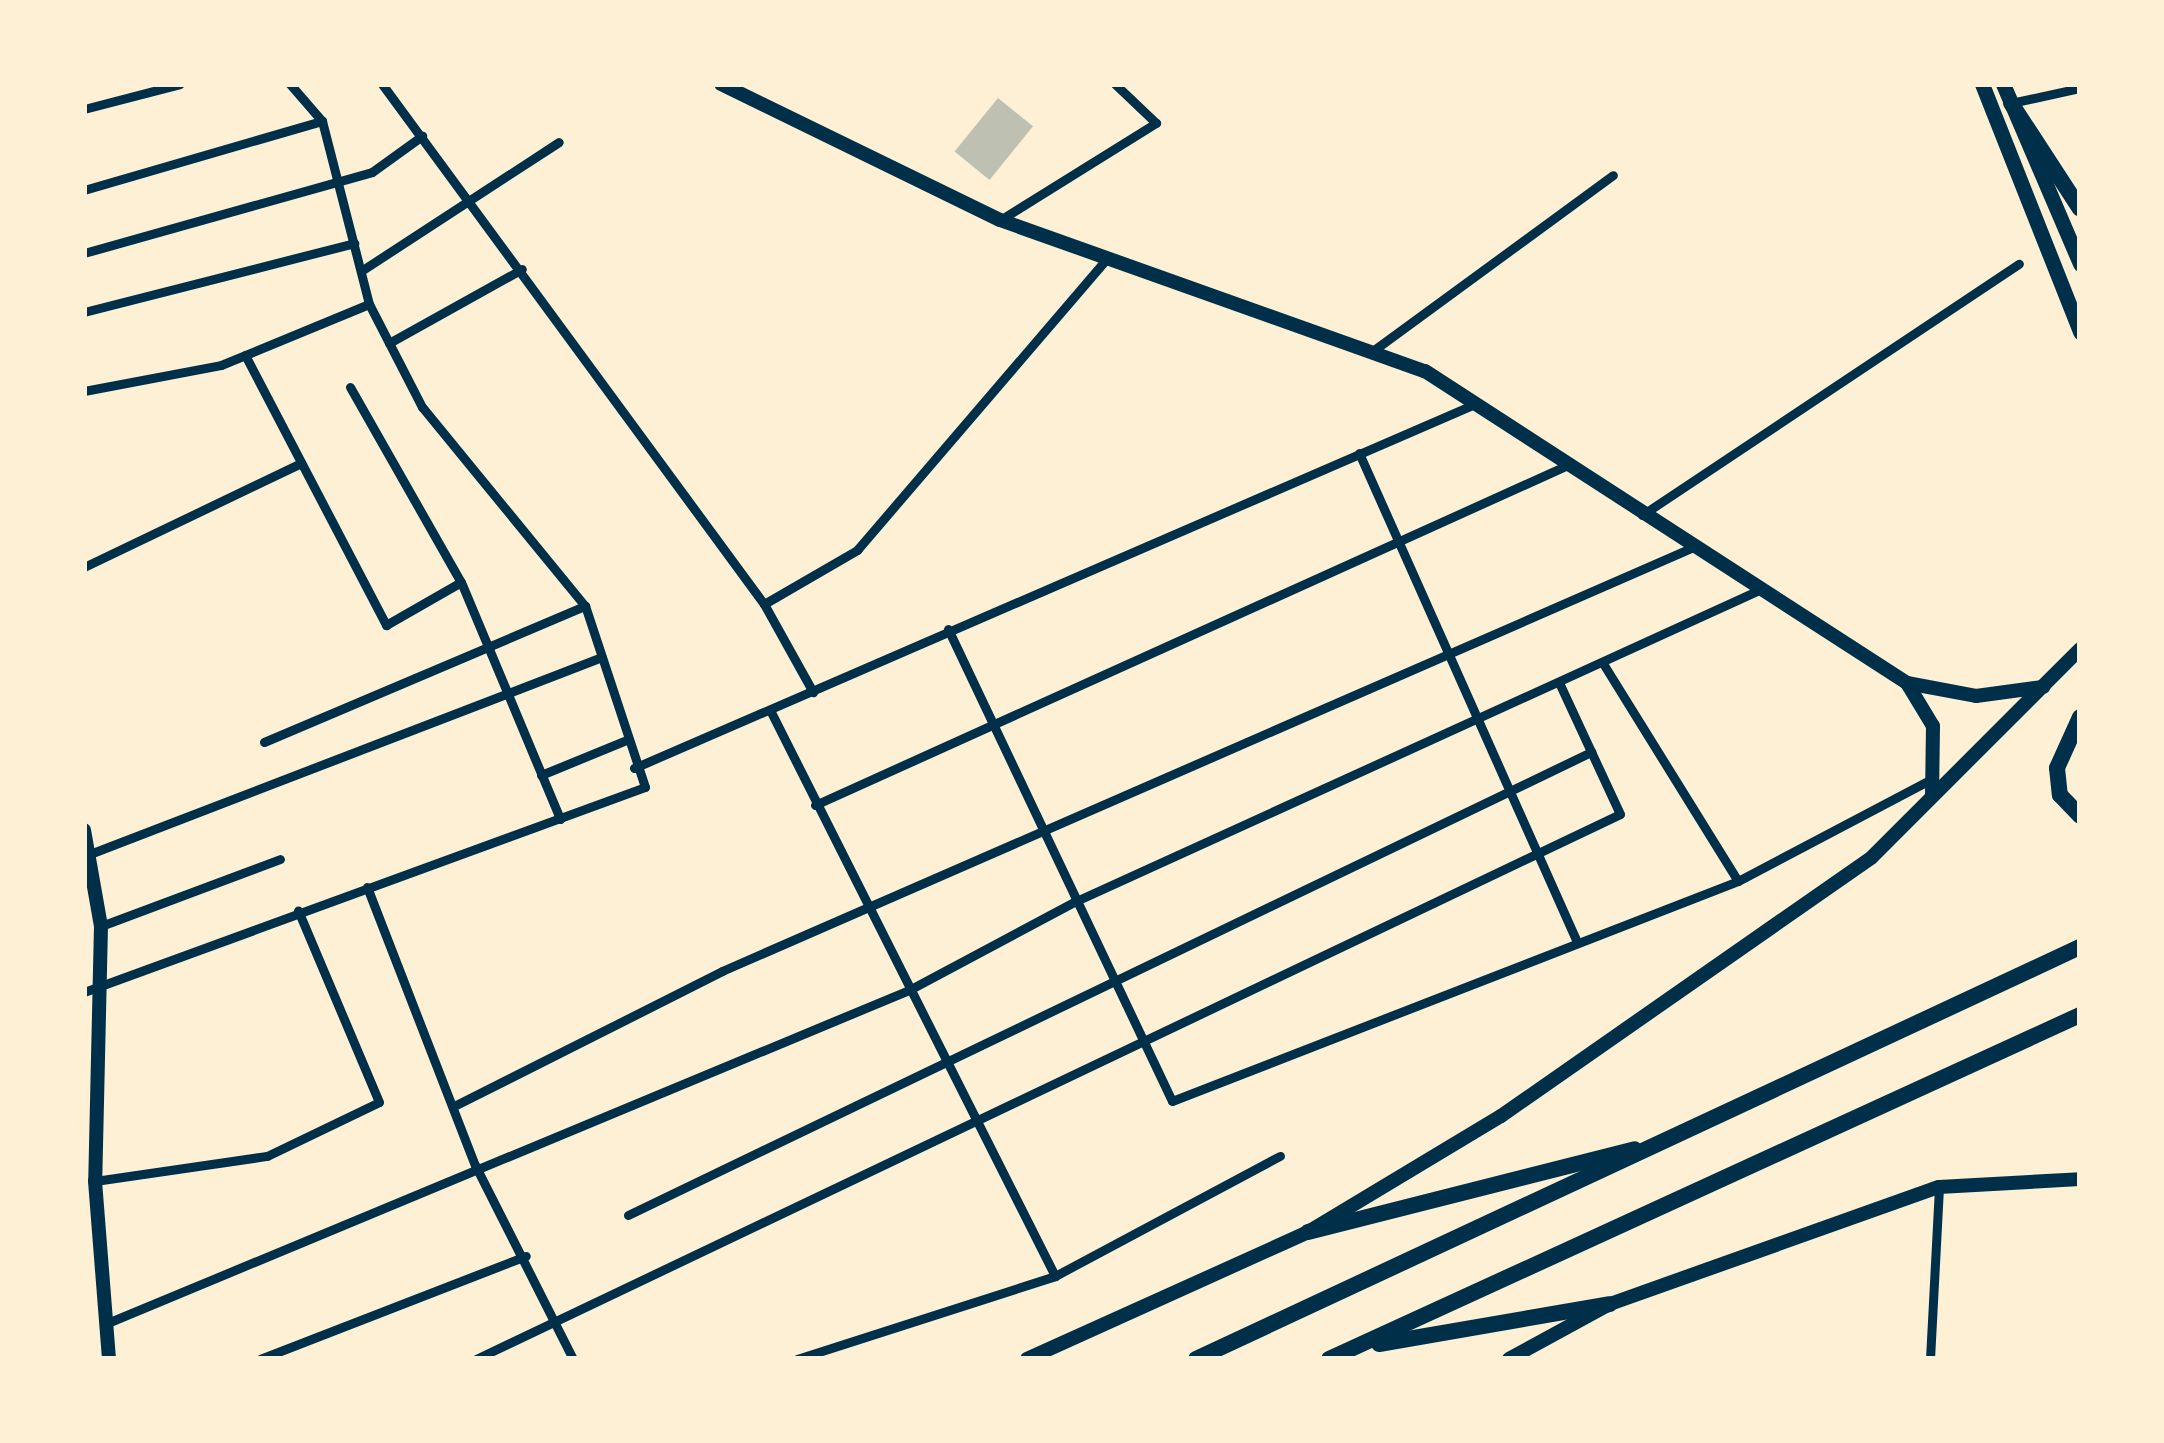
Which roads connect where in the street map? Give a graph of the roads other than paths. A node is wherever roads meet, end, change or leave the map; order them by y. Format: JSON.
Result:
{"nodes":[{"id":1,"x":180,"y":84,"type":"edge"},
{"id":2,"x":290,"y":84,"type":"edge"},
{"id":3,"x":382,"y":84,"type":"edge"},
{"id":4,"x":721,"y":84,"type":"edge"},
{"id":5,"x":1982,"y":84,"type":"edge"},
{"id":6,"x":2003,"y":84,"type":"edge"},
{"id":7,"x":1118,"y":85,"type":"edge"},
{"id":8,"x":2080,"y":88,"type":"edge"},
{"id":9,"x":2012,"y":103,"type":"junction"},
{"id":10,"x":84,"y":109,"type":"edge"},
{"id":11,"x":322,"y":121,"type":"junction"},
{"id":12,"x":422,"y":136,"type":"junction"},
{"id":13,"x":559,"y":142,"type":"dead end"},
{"id":14,"x":1613,"y":175,"type":"dead end"},
{"id":15,"x":338,"y":182,"type":"junction"},
{"id":16,"x":84,"y":190,"type":"edge"},
{"id":17,"x":473,"y":203,"type":"junction"},
{"id":18,"x":2080,"y":208,"type":"edge"},
{"id":19,"x":1000,"y":220,"type":"junction"},
{"id":20,"x":354,"y":243,"type":"junction"},
{"id":21,"x":84,"y":253,"type":"edge"},
{"id":22,"x":1106,"y":259,"type":"junction"},
{"id":23,"x":2019,"y":264,"type":"dead end"},
{"id":24,"x":2080,"y":265,"type":"edge"},
{"id":25,"x":521,"y":269,"type":"junction"},
{"id":26,"x":361,"y":271,"type":"junction"},
{"id":27,"x":370,"y":304,"type":"junction"},
{"id":28,"x":84,"y":312,"type":"edge"},
{"id":29,"x":2080,"y":332,"type":"edge"},
{"id":30,"x":389,"y":343,"type":"junction"},
{"id":31,"x":1373,"y":350,"type":"junction"},
{"id":32,"x":245,"y":355,"type":"junction"},
{"id":33,"x":350,"y":387,"type":"dead end"},
{"id":34,"x":84,"y":391,"type":"edge"},
{"id":35,"x":1480,"y":402,"type":"junction"},
{"id":36,"x":1359,"y":453,"type":"junction"},
{"id":37,"x":301,"y":463,"type":"junction"},
{"id":38,"x":1570,"y":464,"type":"junction"},
{"id":39,"x":1642,"y":514,"type":"junction"},
{"id":40,"x":1400,"y":545,"type":"junction"},
{"id":41,"x":1691,"y":548,"type":"junction"},
{"id":42,"x":84,"y":567,"type":"edge"},
{"id":43,"x":461,"y":582,"type":"junction"},
{"id":44,"x":1757,"y":591,"type":"junction"},
{"id":45,"x":764,"y":604,"type":"junction"},
{"id":46,"x":584,"y":607,"type":"junction"},
{"id":47,"x":948,"y":629,"type":"junction"},
{"id":48,"x":2080,"y":649,"type":"edge"},
{"id":49,"x":490,"y":650,"type":"junction"},
{"id":50,"x":602,"y":657,"type":"junction"},
{"id":51,"x":1450,"y":658,"type":"junction"},
{"id":52,"x":1604,"y":665,"type":"junction"},
{"id":53,"x":1907,"y":683,"type":"junction"},
{"id":54,"x":1561,"y":685,"type":"junction"},
{"id":55,"x":2043,"y":687,"type":"junction"},
{"id":56,"x":506,"y":692,"type":"junction"},
{"id":57,"x":813,"y":692,"type":"junction"},
{"id":58,"x":770,"y":710,"type":"junction"},
{"id":59,"x":2080,"y":717,"type":"edge"},
{"id":60,"x":1479,"y":723,"type":"junction"},
{"id":61,"x":993,"y":728,"type":"junction"},
{"id":62,"x":623,"y":741,"type":"junction"},
{"id":63,"x":264,"y":742,"type":"dead end"},
{"id":64,"x":1591,"y":752,"type":"junction"},
{"id":65,"x":634,"y":768,"type":"junction"},
{"id":66,"x":541,"y":775,"type":"junction"},
{"id":67,"x":1937,"y":776,"type":"junction"},
{"id":68,"x":1508,"y":788,"type":"junction"},
{"id":69,"x":1931,"y":801,"type":"junction"},
{"id":70,"x":815,"y":806,"type":"junction"},
{"id":71,"x":2080,"y":816,"type":"edge"},
{"id":72,"x":560,"y":819,"type":"junction"},
{"id":73,"x":84,"y":830,"type":"edge"},
{"id":74,"x":1040,"y":834,"type":"junction"},
{"id":75,"x":95,"y":852,"type":"junction"},
{"id":76,"x":1539,"y":856,"type":"junction"},
{"id":77,"x":280,"y":859,"type":"dead end"},
{"id":78,"x":1738,"y":881,"type":"junction"},
{"id":79,"x":367,"y":886,"type":"junction"},
{"id":80,"x":92,"y":902,"type":"edge"},
{"id":81,"x":1074,"y":902,"type":"junction"},
{"id":82,"x":298,"y":910,"type":"junction"},
{"id":83,"x":868,"y":910,"type":"junction"},
{"id":84,"x":101,"y":926,"type":"junction"},
{"id":85,"x":1576,"y":942,"type":"junction"},
{"id":86,"x":2080,"y":947,"type":"edge"},
{"id":87,"x":1110,"y":976,"type":"junction"},
{"id":88,"x":92,"y":989,"type":"edge"},
{"id":89,"x":909,"y":990,"type":"junction"},
{"id":90,"x":2080,"y":1015,"type":"edge"},
{"id":91,"x":1140,"y":1037,"type":"junction"},
{"id":92,"x":946,"y":1063,"type":"junction"},
{"id":93,"x":456,"y":1105,"type":"junction"},
{"id":94,"x":979,"y":1127,"type":"junction"},
{"id":95,"x":1660,"y":1144,"type":"junction"},
{"id":96,"x":1280,"y":1156,"type":"dead end"},
{"id":97,"x":475,"y":1165,"type":"junction"},
{"id":98,"x":2080,"y":1180,"type":"edge"},
{"id":99,"x":95,"y":1181,"type":"junction"},
{"id":100,"x":1939,"y":1187,"type":"junction"},
{"id":101,"x":628,"y":1216,"type":"dead end"},
{"id":102,"x":1308,"y":1232,"type":"junction"},
{"id":103,"x":526,"y":1256,"type":"junction"},
{"id":104,"x":1055,"y":1276,"type":"junction"},
{"id":105,"x":1610,"y":1304,"type":"junction"},
{"id":106,"x":555,"y":1320,"type":"junction"},
{"id":107,"x":105,"y":1324,"type":"junction"},
{"id":108,"x":1355,"y":1348,"type":"junction"},
{"id":109,"x":109,"y":1359,"type":"edge"},
{"id":110,"x":260,"y":1359,"type":"edge"},
{"id":111,"x":476,"y":1359,"type":"edge"},
{"id":112,"x":573,"y":1359,"type":"edge"},
{"id":113,"x":797,"y":1359,"type":"edge"},
{"id":114,"x":1028,"y":1359,"type":"edge"},
{"id":115,"x":1196,"y":1359,"type":"edge"},
{"id":116,"x":1329,"y":1359,"type":"edge"},
{"id":117,"x":1509,"y":1359,"type":"edge"},
{"id":118,"x":1930,"y":1359,"type":"edge"}],
"edges":[{"from":1,"to":10,"type":"street"},
{"from":2,"to":11,"type":"street"},
{"from":3,"to":12,"type":"street"},
{"from":4,"to":19,"type":"main road"},
{"from":5,"to":29,"type":"main road"},
{"from":6,"to":9,"type":"main road"},
{"from":7,"to":19,"type":"street"},
{"from":8,"to":9,"type":"street"},
{"from":9,"to":18,"type":"highway"},
{"from":9,"to":24,"type":"main road"},
{"from":11,"to":15,"type":"street"},
{"from":11,"to":16,"type":"street"},
{"from":12,"to":15,"type":"street"},
{"from":12,"to":17,"type":"street"},
{"from":13,"to":17,"type":"street"},
{"from":14,"to":31,"type":"street"},
{"from":15,"to":20,"type":"street"},
{"from":15,"to":21,"type":"street"},
{"from":17,"to":25,"type":"street"},
{"from":17,"to":26,"type":"street"},
{"from":19,"to":22,"type":"main road"},
{"from":20,"to":26,"type":"street"},
{"from":20,"to":28,"type":"street"},
{"from":22,"to":31,"type":"main road"},
{"from":22,"to":45,"type":"street"},
{"from":23,"to":39,"type":"street"},
{"from":25,"to":30,"type":"street"},
{"from":25,"to":45,"type":"street"},
{"from":26,"to":27,"type":"street"},
{"from":27,"to":30,"type":"street"},
{"from":27,"to":32,"type":"street"},
{"from":30,"to":46,"type":"street"},
{"from":31,"to":35,"type":"main road"},
{"from":32,"to":34,"type":"street"},
{"from":32,"to":37,"type":"street"},
{"from":33,"to":43,"type":"street"},
{"from":35,"to":36,"type":"street"},
{"from":35,"to":38,"type":"main road"},
{"from":36,"to":40,"type":"street"},
{"from":36,"to":47,"type":"street"},
{"from":37,"to":42,"type":"street"},
{"from":37,"to":43,"type":"street"},
{"from":38,"to":39,"type":"main road"},
{"from":38,"to":40,"type":"street"},
{"from":39,"to":41,"type":"main road"},
{"from":40,"to":51,"type":"street"},
{"from":40,"to":61,"type":"street"},
{"from":41,"to":44,"type":"main road"},
{"from":41,"to":51,"type":"street"},
{"from":43,"to":49,"type":"street"},
{"from":44,"to":52,"type":"street"},
{"from":44,"to":53,"type":"main road"},
{"from":45,"to":57,"type":"street"},
{"from":46,"to":49,"type":"street"},
{"from":46,"to":50,"type":"street"},
{"from":47,"to":57,"type":"street"},
{"from":47,"to":61,"type":"street"},
{"from":48,"to":55,"type":"main road"},
{"from":49,"to":56,"type":"street"},
{"from":49,"to":63,"type":"street"},
{"from":50,"to":56,"type":"street"},
{"from":50,"to":62,"type":"street"},
{"from":51,"to":60,"type":"street"},
{"from":51,"to":74,"type":"street"},
{"from":52,"to":54,"type":"street"},
{"from":52,"to":78,"type":"street"},
{"from":53,"to":55,"type":"main road"},
{"from":53,"to":67,"type":"main road"},
{"from":54,"to":60,"type":"street"},
{"from":54,"to":64,"type":"street"},
{"from":55,"to":69,"type":"main road"},
{"from":56,"to":66,"type":"street"},
{"from":56,"to":75,"type":"street"},
{"from":57,"to":58,"type":"street"},
{"from":58,"to":65,"type":"street"},
{"from":58,"to":70,"type":"street"},
{"from":59,"to":71,"type":"highway"},
{"from":60,"to":68,"type":"street"},
{"from":60,"to":81,"type":"street"},
{"from":61,"to":70,"type":"street"},
{"from":61,"to":74,"type":"street"},
{"from":62,"to":65,"type":"street"},
{"from":62,"to":66,"type":"street"},
{"from":64,"to":68,"type":"street"},
{"from":64,"to":76,"type":"street"},
{"from":65,"to":72,"type":"street"},
{"from":66,"to":72,"type":"street"},
{"from":67,"to":69,"type":"main road"},
{"from":67,"to":78,"type":"street"},
{"from":68,"to":76,"type":"street"},
{"from":68,"to":87,"type":"street"},
{"from":69,"to":102,"type":"main road"},
{"from":70,"to":83,"type":"street"},
{"from":72,"to":79,"type":"street"},
{"from":73,"to":75,"type":"main road"},
{"from":74,"to":81,"type":"street"},
{"from":74,"to":83,"type":"street"},
{"from":75,"to":80,"type":"main road"},
{"from":76,"to":85,"type":"street"},
{"from":76,"to":91,"type":"street"},
{"from":77,"to":84,"type":"street"},
{"from":78,"to":85,"type":"street"},
{"from":79,"to":82,"type":"street"},
{"from":79,"to":93,"type":"street"},
{"from":80,"to":84,"type":"main road"},
{"from":81,"to":87,"type":"street"},
{"from":81,"to":89,"type":"street"},
{"from":82,"to":88,"type":"street"},
{"from":82,"to":99,"type":"street"},
{"from":83,"to":89,"type":"street"},
{"from":83,"to":93,"type":"street"},
{"from":84,"to":88,"type":"main road"},
{"from":85,"to":91,"type":"street"},
{"from":86,"to":95,"type":"highway"},
{"from":87,"to":91,"type":"street"},
{"from":87,"to":92,"type":"street"},
{"from":88,"to":99,"type":"main road"},
{"from":89,"to":92,"type":"street"},
{"from":89,"to":97,"type":"street"},
{"from":90,"to":108,"type":"highway"},
{"from":91,"to":94,"type":"street"},
{"from":92,"to":94,"type":"street"},
{"from":92,"to":101,"type":"street"},
{"from":93,"to":97,"type":"street"},
{"from":94,"to":104,"type":"street"},
{"from":94,"to":106,"type":"street"},
{"from":95,"to":102,"type":"highway"},
{"from":95,"to":115,"type":"highway"},
{"from":96,"to":104,"type":"street"},
{"from":97,"to":103,"type":"street"},
{"from":97,"to":107,"type":"street"},
{"from":98,"to":100,"type":"main road"},
{"from":99,"to":107,"type":"main road"},
{"from":100,"to":105,"type":"main road"},
{"from":100,"to":118,"type":"street"},
{"from":102,"to":114,"type":"main road"},
{"from":103,"to":106,"type":"street"},
{"from":103,"to":110,"type":"street"},
{"from":104,"to":113,"type":"street"},
{"from":105,"to":108,"type":"highway"},
{"from":105,"to":117,"type":"main road"},
{"from":106,"to":111,"type":"street"},
{"from":106,"to":112,"type":"street"},
{"from":107,"to":109,"type":"main road"},
{"from":108,"to":116,"type":"highway"}]}
